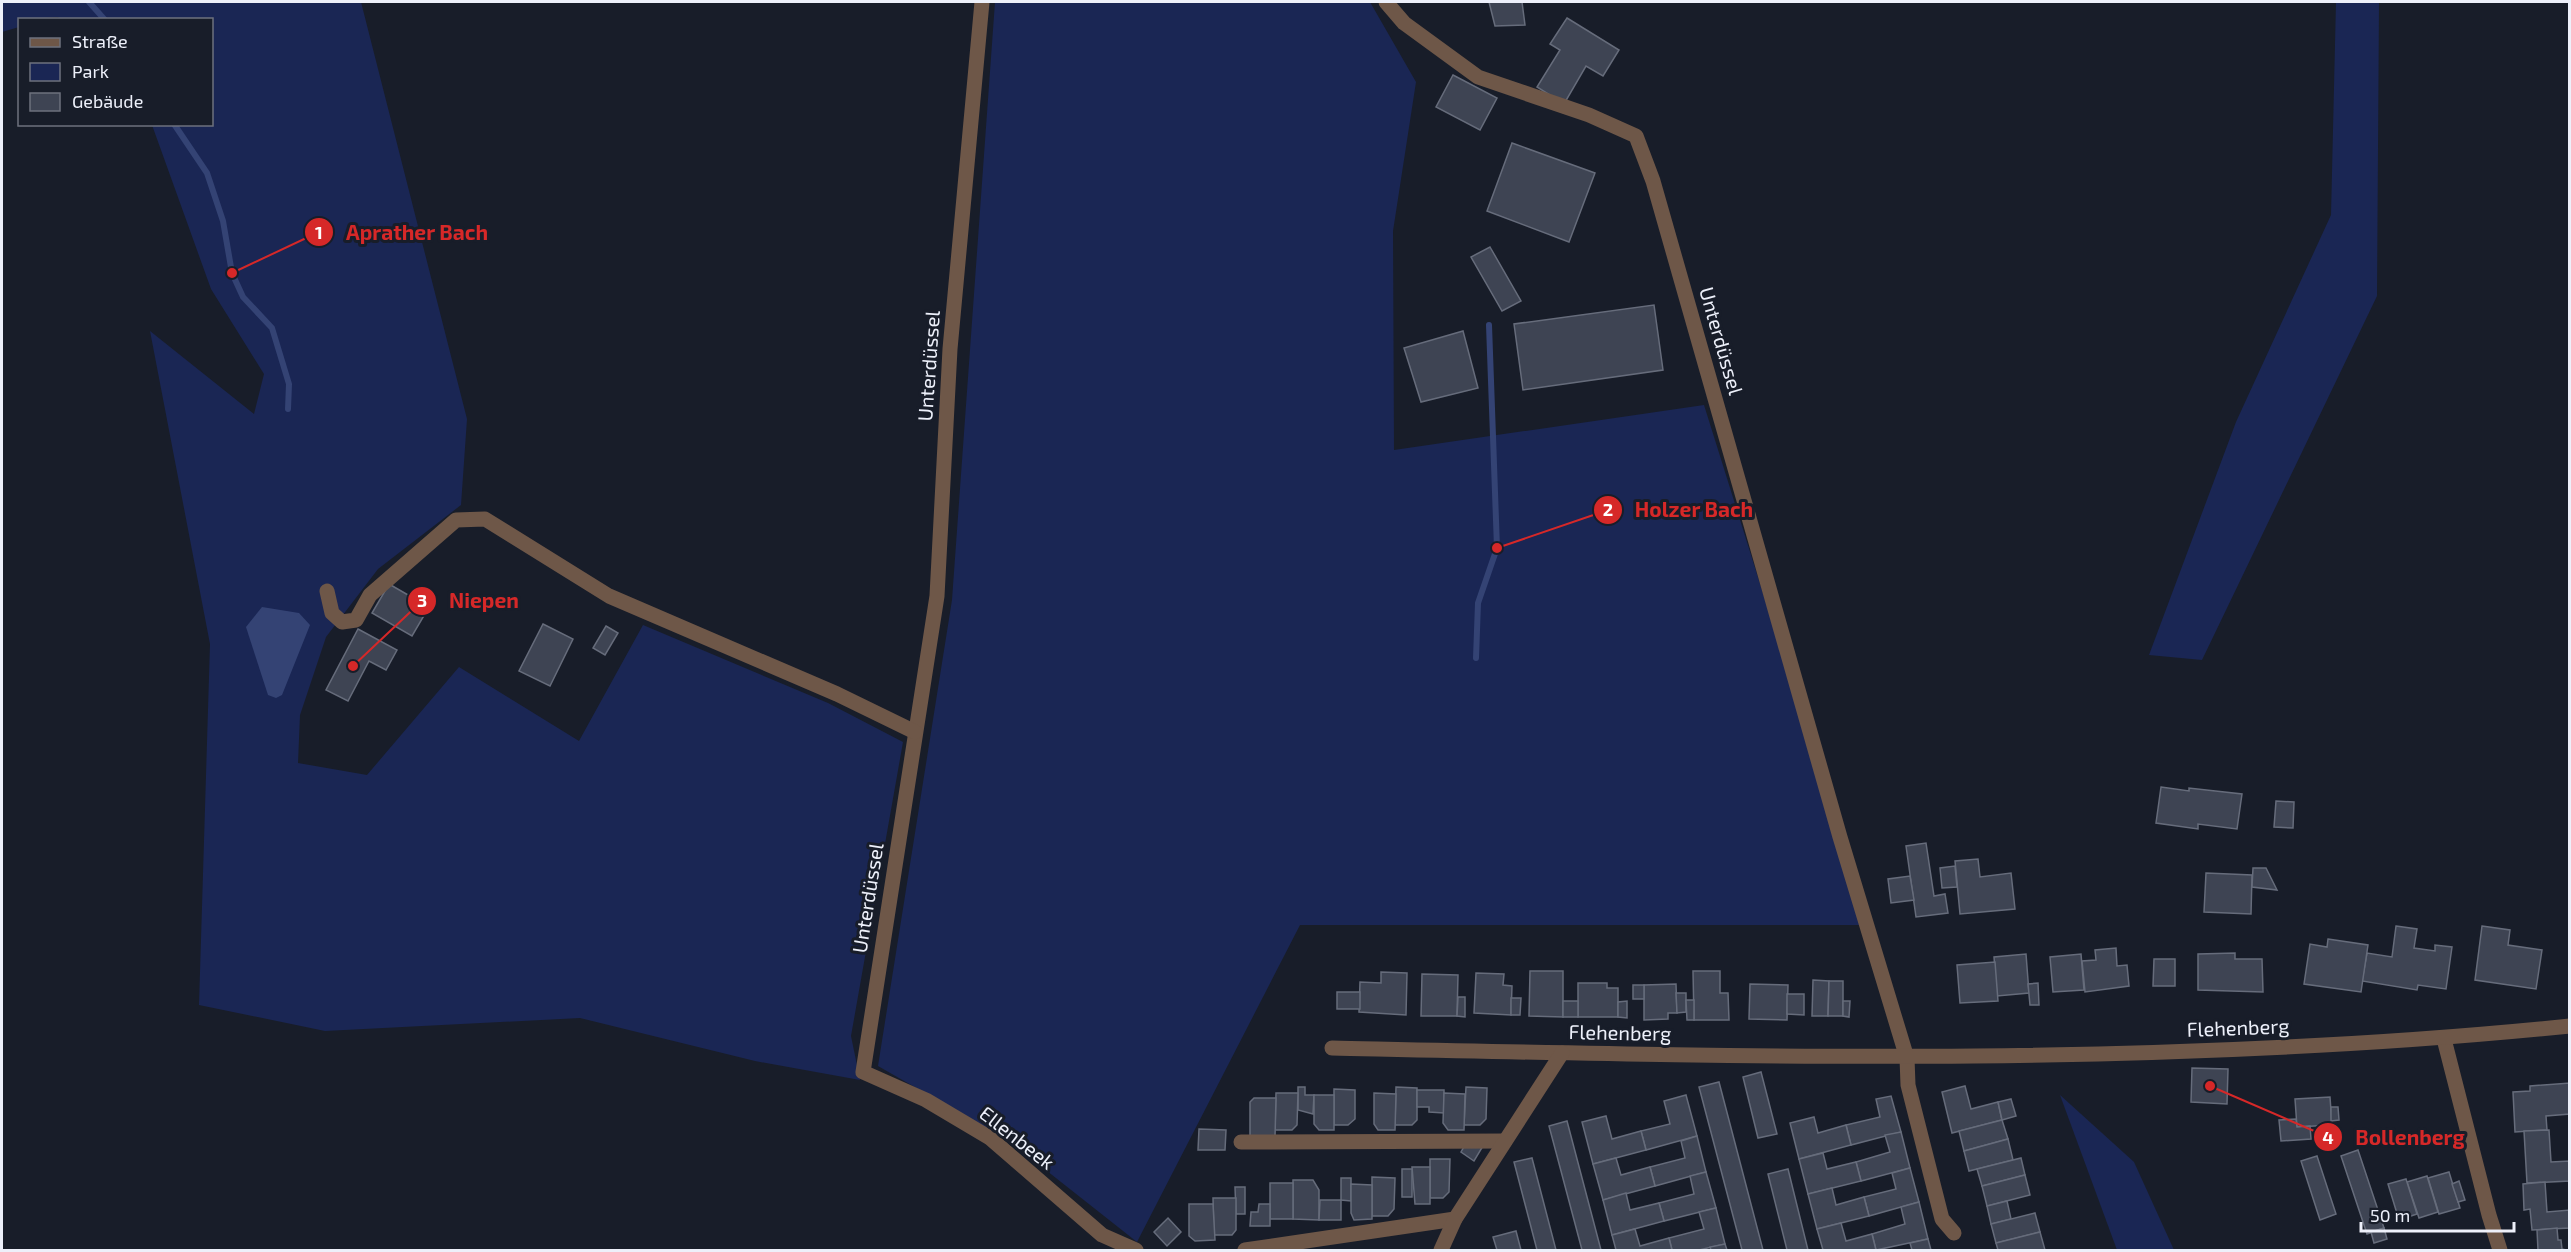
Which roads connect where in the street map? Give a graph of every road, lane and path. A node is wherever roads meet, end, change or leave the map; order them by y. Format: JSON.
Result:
{"nodes":[{"id":1,"x":982,"y":2,"type":"edge"},
{"id":2,"x":1386,"y":2,"type":"edge"},
{"id":3,"x":327,"y":591,"type":"dead end"},
{"id":4,"x":915,"y":732,"type":"junction"},
{"id":5,"x":2570,"y":1026,"type":"edge"},
{"id":6,"x":2444,"y":1039,"type":"junction"},
{"id":7,"x":1332,"y":1048,"type":"dead end"},
{"id":8,"x":1562,"y":1053,"type":"junction"},
{"id":9,"x":1907,"y":1058,"type":"junction"},
{"id":10,"x":863,"y":1072,"type":"joint"},
{"id":11,"x":1505,"y":1141,"type":"junction"},
{"id":12,"x":1240,"y":1142,"type":"dead end"},
{"id":13,"x":1455,"y":1219,"type":"junction"},
{"id":14,"x":1954,"y":1233,"type":"dead end"},
{"id":15,"x":1136,"y":1251,"type":"edge"},
{"id":16,"x":1245,"y":1251,"type":"edge"},
{"id":17,"x":1441,"y":1251,"type":"edge"},
{"id":18,"x":2500,"y":1251,"type":"edge"}],
"edges":[{"from":1,"to":4,"type":"street","name":"Unterdüssel"},
{"from":2,"to":9,"type":"street","name":"Unterdüssel"},
{"from":3,"to":4,"type":"street"},
{"from":4,"to":10,"type":"street","name":"Unterdüssel"},
{"from":5,"to":6,"type":"street","name":"Flehenberg"},
{"from":6,"to":9,"type":"street","name":"Flehenberg"},
{"from":6,"to":18,"type":"street"},
{"from":7,"to":8,"type":"street","name":"Flehenberg"},
{"from":8,"to":9,"type":"street","name":"Flehenberg"},
{"from":8,"to":11,"type":"street"},
{"from":9,"to":14,"type":"street"},
{"from":10,"to":15,"type":"street","name":"Ellenbeek"},
{"from":11,"to":12,"type":"street"},
{"from":11,"to":13,"type":"street"},
{"from":13,"to":16,"type":"street"},
{"from":13,"to":17,"type":"street"}]}
